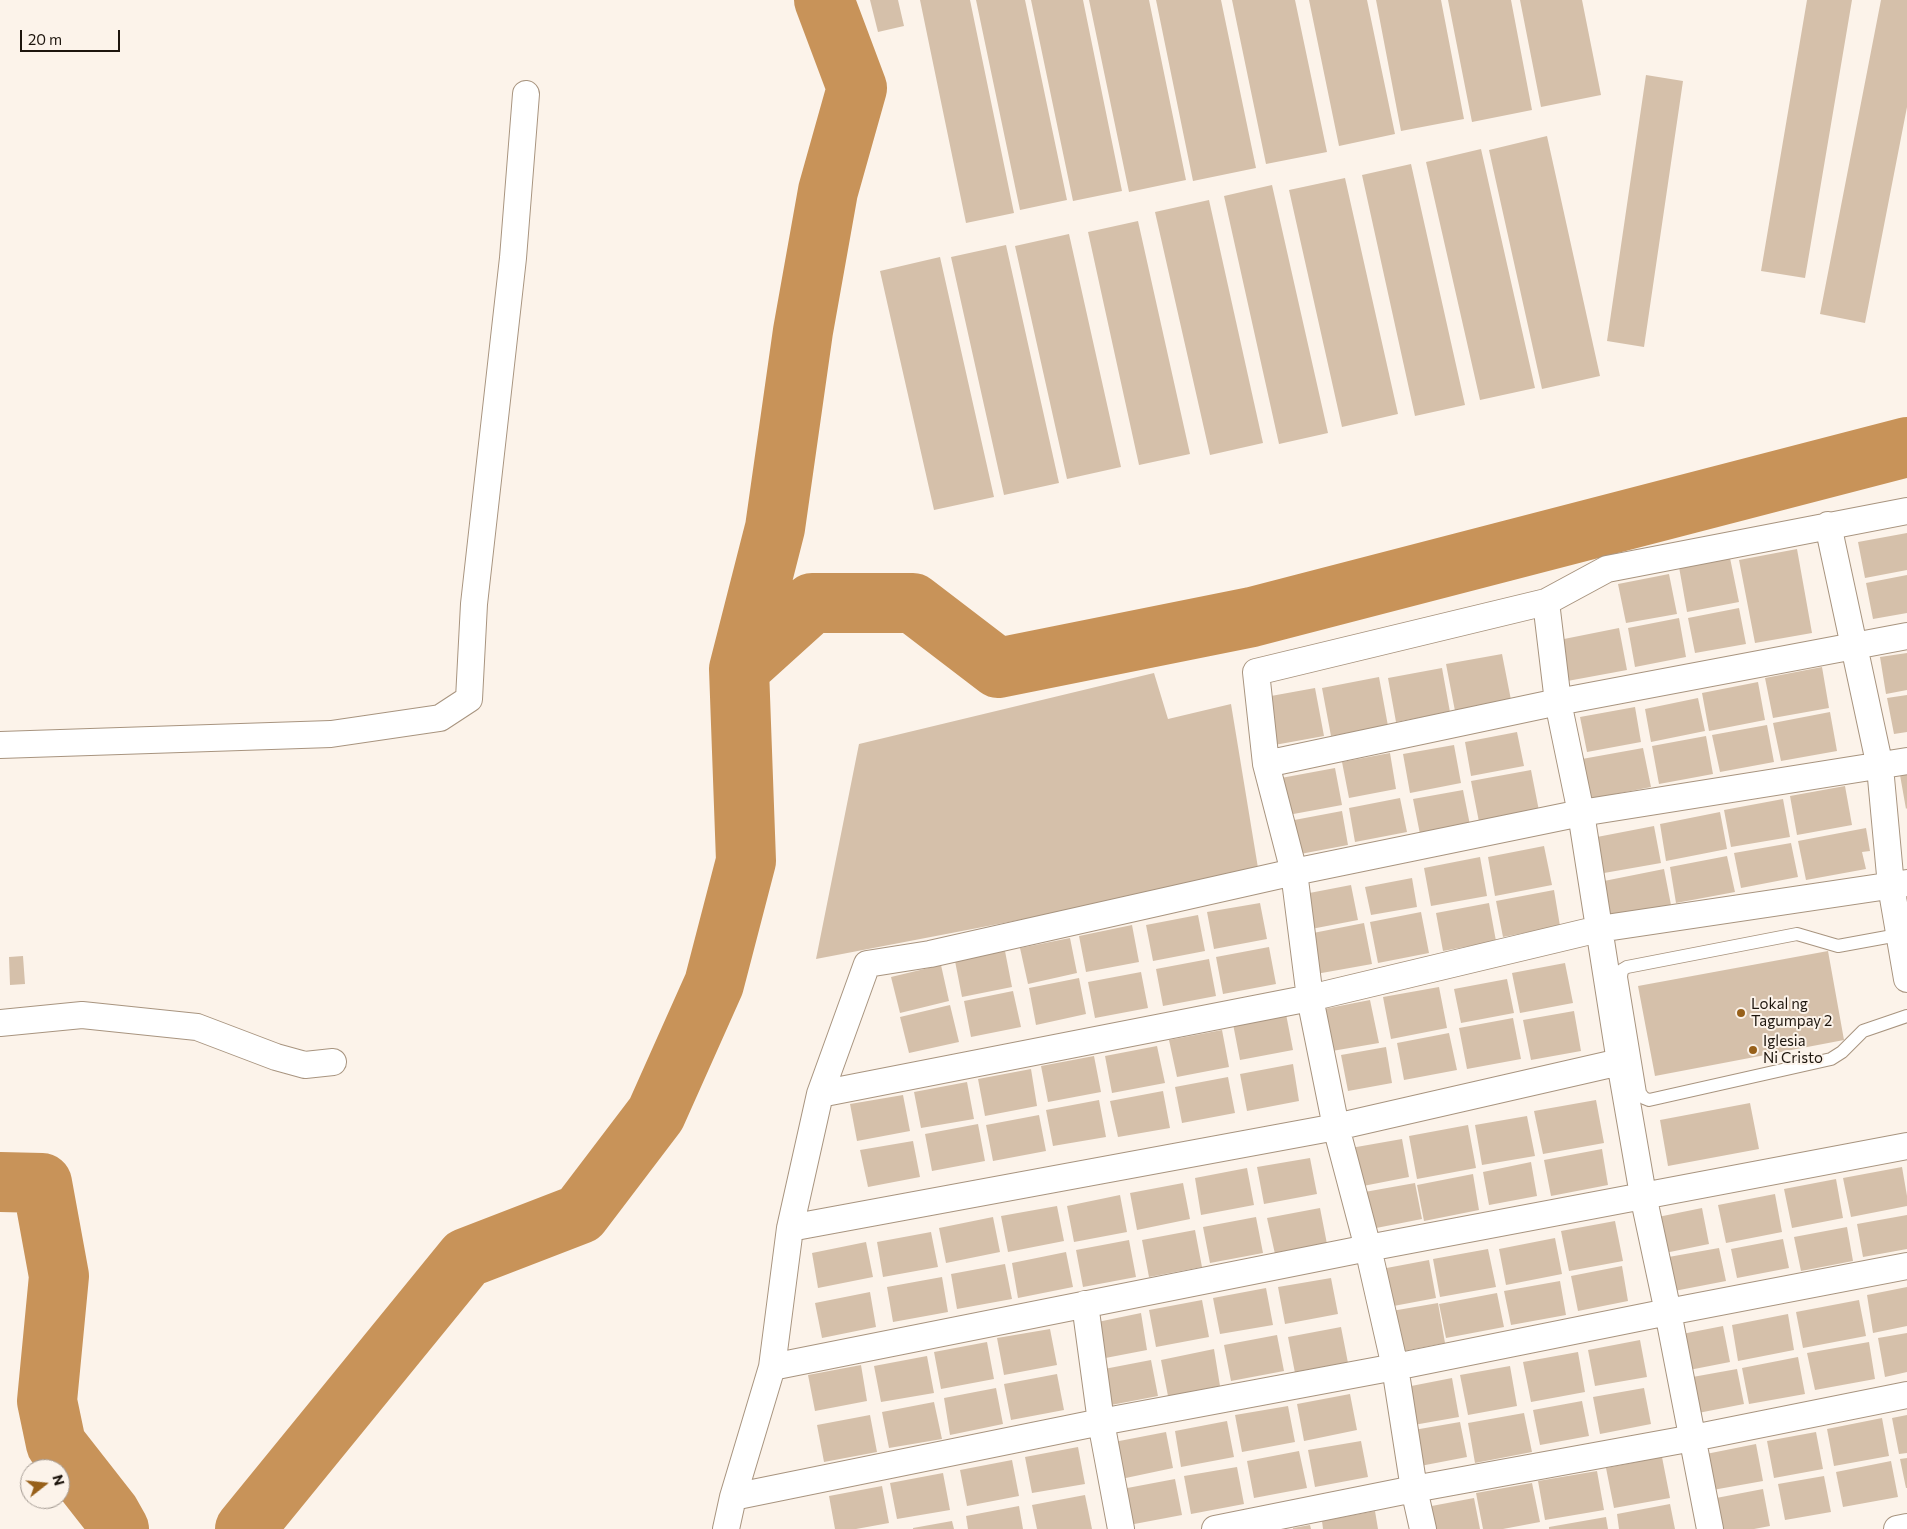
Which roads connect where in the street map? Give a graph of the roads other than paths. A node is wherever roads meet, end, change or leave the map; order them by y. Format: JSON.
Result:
{"nodes":[{"id":1,"x":526,"y":94,"type":"dead end"},
{"id":2,"x":1907,"y":511,"type":"edge"},
{"id":3,"x":1828,"y":525,"type":"junction"},
{"id":4,"x":1546,"y":602,"type":"junction"},
{"id":5,"x":1907,"y":636,"type":"edge"},
{"id":6,"x":1855,"y":647,"type":"junction"},
{"id":7,"x":1558,"y":702,"type":"junction"},
{"id":8,"x":0,"y":745,"type":"edge"},
{"id":9,"x":1907,"y":761,"type":"edge"},
{"id":10,"x":1266,"y":764,"type":"junction"},
{"id":11,"x":1880,"y":767,"type":"junction"},
{"id":12,"x":1581,"y":813,"type":"junction"},
{"id":13,"x":1294,"y":872,"type":"junction"},
{"id":14,"x":1899,"y":884,"type":"edge"},
{"id":15,"x":1599,"y":929,"type":"junction"},
{"id":16,"x":1898,"y":935,"type":"junction"},
{"id":17,"x":1907,"y":979,"type":"edge"},
{"id":18,"x":1310,"y":998,"type":"junction"},
{"id":19,"x":1907,"y":1016,"type":"edge"},
{"id":20,"x":0,"y":1023,"type":"edge"},
{"id":21,"x":333,"y":1062,"type":"dead end"},
{"id":22,"x":1620,"y":1062,"type":"junction"},
{"id":23,"x":820,"y":1094,"type":"junction"},
{"id":24,"x":1336,"y":1127,"type":"junction"},
{"id":25,"x":1907,"y":1146,"type":"edge"},
{"id":26,"x":1643,"y":1195,"type":"junction"},
{"id":27,"x":790,"y":1228,"type":"junction"},
{"id":28,"x":1368,"y":1248,"type":"junction"},
{"id":29,"x":1907,"y":1266,"type":"edge"},
{"id":30,"x":1085,"y":1304,"type":"junction"},
{"id":31,"x":1668,"y":1312,"type":"junction"},
{"id":32,"x":772,"y":1367,"type":"junction"},
{"id":33,"x":1395,"y":1367,"type":"junction"},
{"id":34,"x":1907,"y":1395,"type":"edge"},
{"id":35,"x":1101,"y":1422,"type":"junction"},
{"id":36,"x":1693,"y":1438,"type":"junction"},
{"id":37,"x":1414,"y":1489,"type":"junction"},
{"id":38,"x":733,"y":1497,"type":"junction"},
{"id":39,"x":1907,"y":1527,"type":"edge"},
{"id":40,"x":726,"y":1529,"type":"edge"},
{"id":41,"x":1121,"y":1529,"type":"edge"},
{"id":42,"x":1215,"y":1529,"type":"edge"},
{"id":43,"x":1423,"y":1529,"type":"edge"},
{"id":44,"x":1710,"y":1529,"type":"edge"},
{"id":45,"x":1897,"y":1529,"type":"edge"}],
"edges":[{"from":1,"to":8,"type":"street"},
{"from":2,"to":3,"type":"street"},
{"from":3,"to":4,"type":"street"},
{"from":3,"to":6,"type":"street"},
{"from":4,"to":7,"type":"street"},
{"from":4,"to":10,"type":"street"},
{"from":5,"to":6,"type":"street"},
{"from":6,"to":7,"type":"street"},
{"from":6,"to":11,"type":"street"},
{"from":7,"to":10,"type":"street"},
{"from":7,"to":12,"type":"street"},
{"from":9,"to":11,"type":"street"},
{"from":10,"to":13,"type":"street"},
{"from":11,"to":12,"type":"street"},
{"from":11,"to":14,"type":"street"},
{"from":12,"to":13,"type":"street"},
{"from":12,"to":15,"type":"street"},
{"from":13,"to":18,"type":"street"},
{"from":13,"to":23,"type":"street"},
{"from":14,"to":15,"type":"street"},
{"from":14,"to":16,"type":"street"},
{"from":15,"to":18,"type":"street"},
{"from":15,"to":22,"type":"street"},
{"from":16,"to":17,"type":"street"},
{"from":16,"to":19,"type":"lane"},
{"from":18,"to":23,"type":"street"},
{"from":18,"to":24,"type":"street"},
{"from":20,"to":21,"type":"street"},
{"from":22,"to":24,"type":"street"},
{"from":22,"to":26,"type":"street"},
{"from":23,"to":27,"type":"street"},
{"from":24,"to":27,"type":"street"},
{"from":24,"to":28,"type":"street"},
{"from":25,"to":26,"type":"street"},
{"from":26,"to":28,"type":"street"},
{"from":26,"to":31,"type":"street"},
{"from":27,"to":32,"type":"street"},
{"from":28,"to":30,"type":"street"},
{"from":28,"to":33,"type":"street"},
{"from":29,"to":31,"type":"street"},
{"from":30,"to":32,"type":"street"},
{"from":30,"to":35,"type":"street"},
{"from":31,"to":33,"type":"street"},
{"from":31,"to":36,"type":"street"},
{"from":32,"to":38,"type":"street"},
{"from":33,"to":35,"type":"street"},
{"from":33,"to":37,"type":"street"},
{"from":34,"to":36,"type":"street"},
{"from":35,"to":38,"type":"street"},
{"from":35,"to":41,"type":"street"},
{"from":36,"to":37,"type":"street"},
{"from":36,"to":44,"type":"street"},
{"from":37,"to":42,"type":"street"},
{"from":37,"to":43,"type":"street"},
{"from":38,"to":40,"type":"street"},
{"from":39,"to":45,"type":"street"}]}
